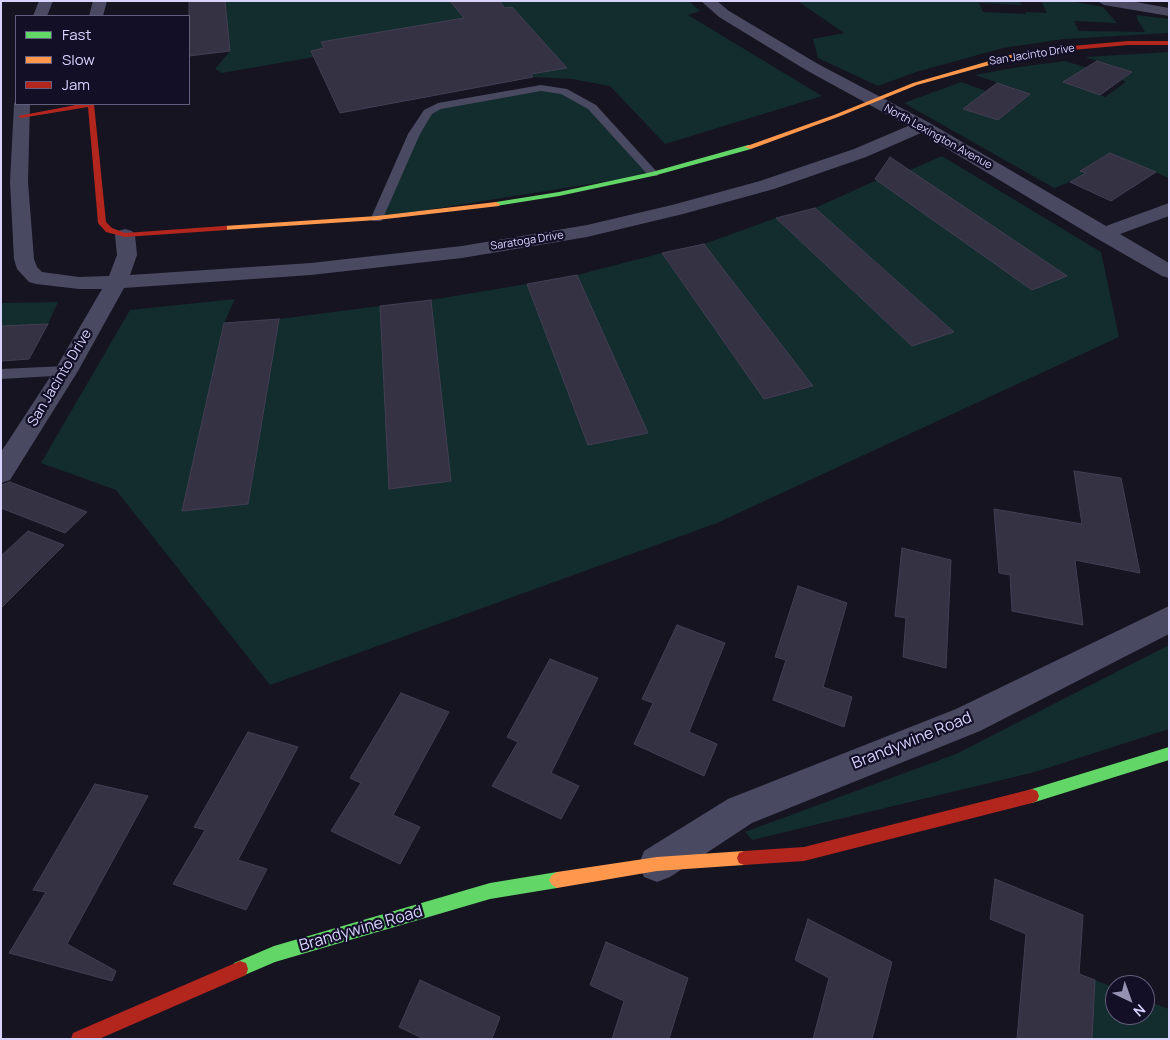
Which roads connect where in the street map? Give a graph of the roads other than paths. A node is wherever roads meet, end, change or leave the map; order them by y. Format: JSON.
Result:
{"nodes":[{"id":1,"x":46,"y":1,"type":"edge"},
{"id":2,"x":100,"y":1,"type":"edge"},
{"id":3,"x":708,"y":1,"type":"edge"},
{"id":4,"x":1104,"y":1,"type":"edge"},
{"id":5,"x":1169,"y":12,"type":"edge"},
{"id":6,"x":40,"y":15,"type":"edge"},
{"id":7,"x":96,"y":15,"type":"edge"},
{"id":8,"x":1169,"y":42,"type":"edge"},
{"id":9,"x":871,"y":100,"type":"junction"},
{"id":10,"x":79,"y":105,"type":"edge"},
{"id":11,"x":91,"y":105,"type":"edge"},
{"id":12,"x":21,"y":110,"type":"edge"},
{"id":13,"x":922,"y":126,"type":"junction"},
{"id":14,"x":653,"y":174,"type":"junction"},
{"id":15,"x":1169,"y":209,"type":"edge"},
{"id":16,"x":377,"y":218,"type":"junction"},
{"id":17,"x":1103,"y":234,"type":"junction"},
{"id":18,"x":125,"y":236,"type":"junction"},
{"id":19,"x":1169,"y":272,"type":"edge"},
{"id":20,"x":117,"y":282,"type":"junction"},
{"id":21,"x":66,"y":371,"type":"junction"},
{"id":22,"x":1,"y":374,"type":"edge"},
{"id":23,"x":1,"y":473,"type":"edge"},
{"id":24,"x":1169,"y":619,"type":"edge"},
{"id":25,"x":1169,"y":753,"type":"edge"},
{"id":26,"x":657,"y":864,"type":"junction"},
{"id":27,"x":79,"y":1039,"type":"edge"}],
"edges":[{"from":1,"to":6,"type":"street"},
{"from":2,"to":7,"type":"street"},
{"from":3,"to":9,"type":"street","name":"North Lexington Avenue"},
{"from":4,"to":5,"type":"street"},
{"from":8,"to":9,"type":"street","name":"San Jacinto Drive"},
{"from":9,"to":13,"type":"street","name":"North Lexington Avenue"},
{"from":9,"to":14,"type":"street"},
{"from":10,"to":12,"type":"street"},
{"from":11,"to":18,"type":"street"},
{"from":12,"to":20,"type":"street","name":"Saratoga Drive"},
{"from":13,"to":17,"type":"street","name":"North Lexington Avenue"},
{"from":13,"to":20,"type":"street","name":"Saratoga Drive"},
{"from":14,"to":16,"type":"street"},
{"from":14,"to":16,"type":"lane"},
{"from":15,"to":17,"type":"street"},
{"from":16,"to":18,"type":"street"},
{"from":17,"to":19,"type":"street","name":"North Lexington Avenue"},
{"from":18,"to":20,"type":"street","name":"San Jacinto Drive"},
{"from":20,"to":21,"type":"street","name":"San Jacinto Drive"},
{"from":21,"to":22,"type":"lane"},
{"from":21,"to":23,"type":"street","name":"San Jacinto Drive"},
{"from":24,"to":26,"type":"street","name":"Brandywine Road"},
{"from":25,"to":26,"type":"street","name":"Brandywine Road"},
{"from":26,"to":27,"type":"street","name":"Brandywine Road"}]}
